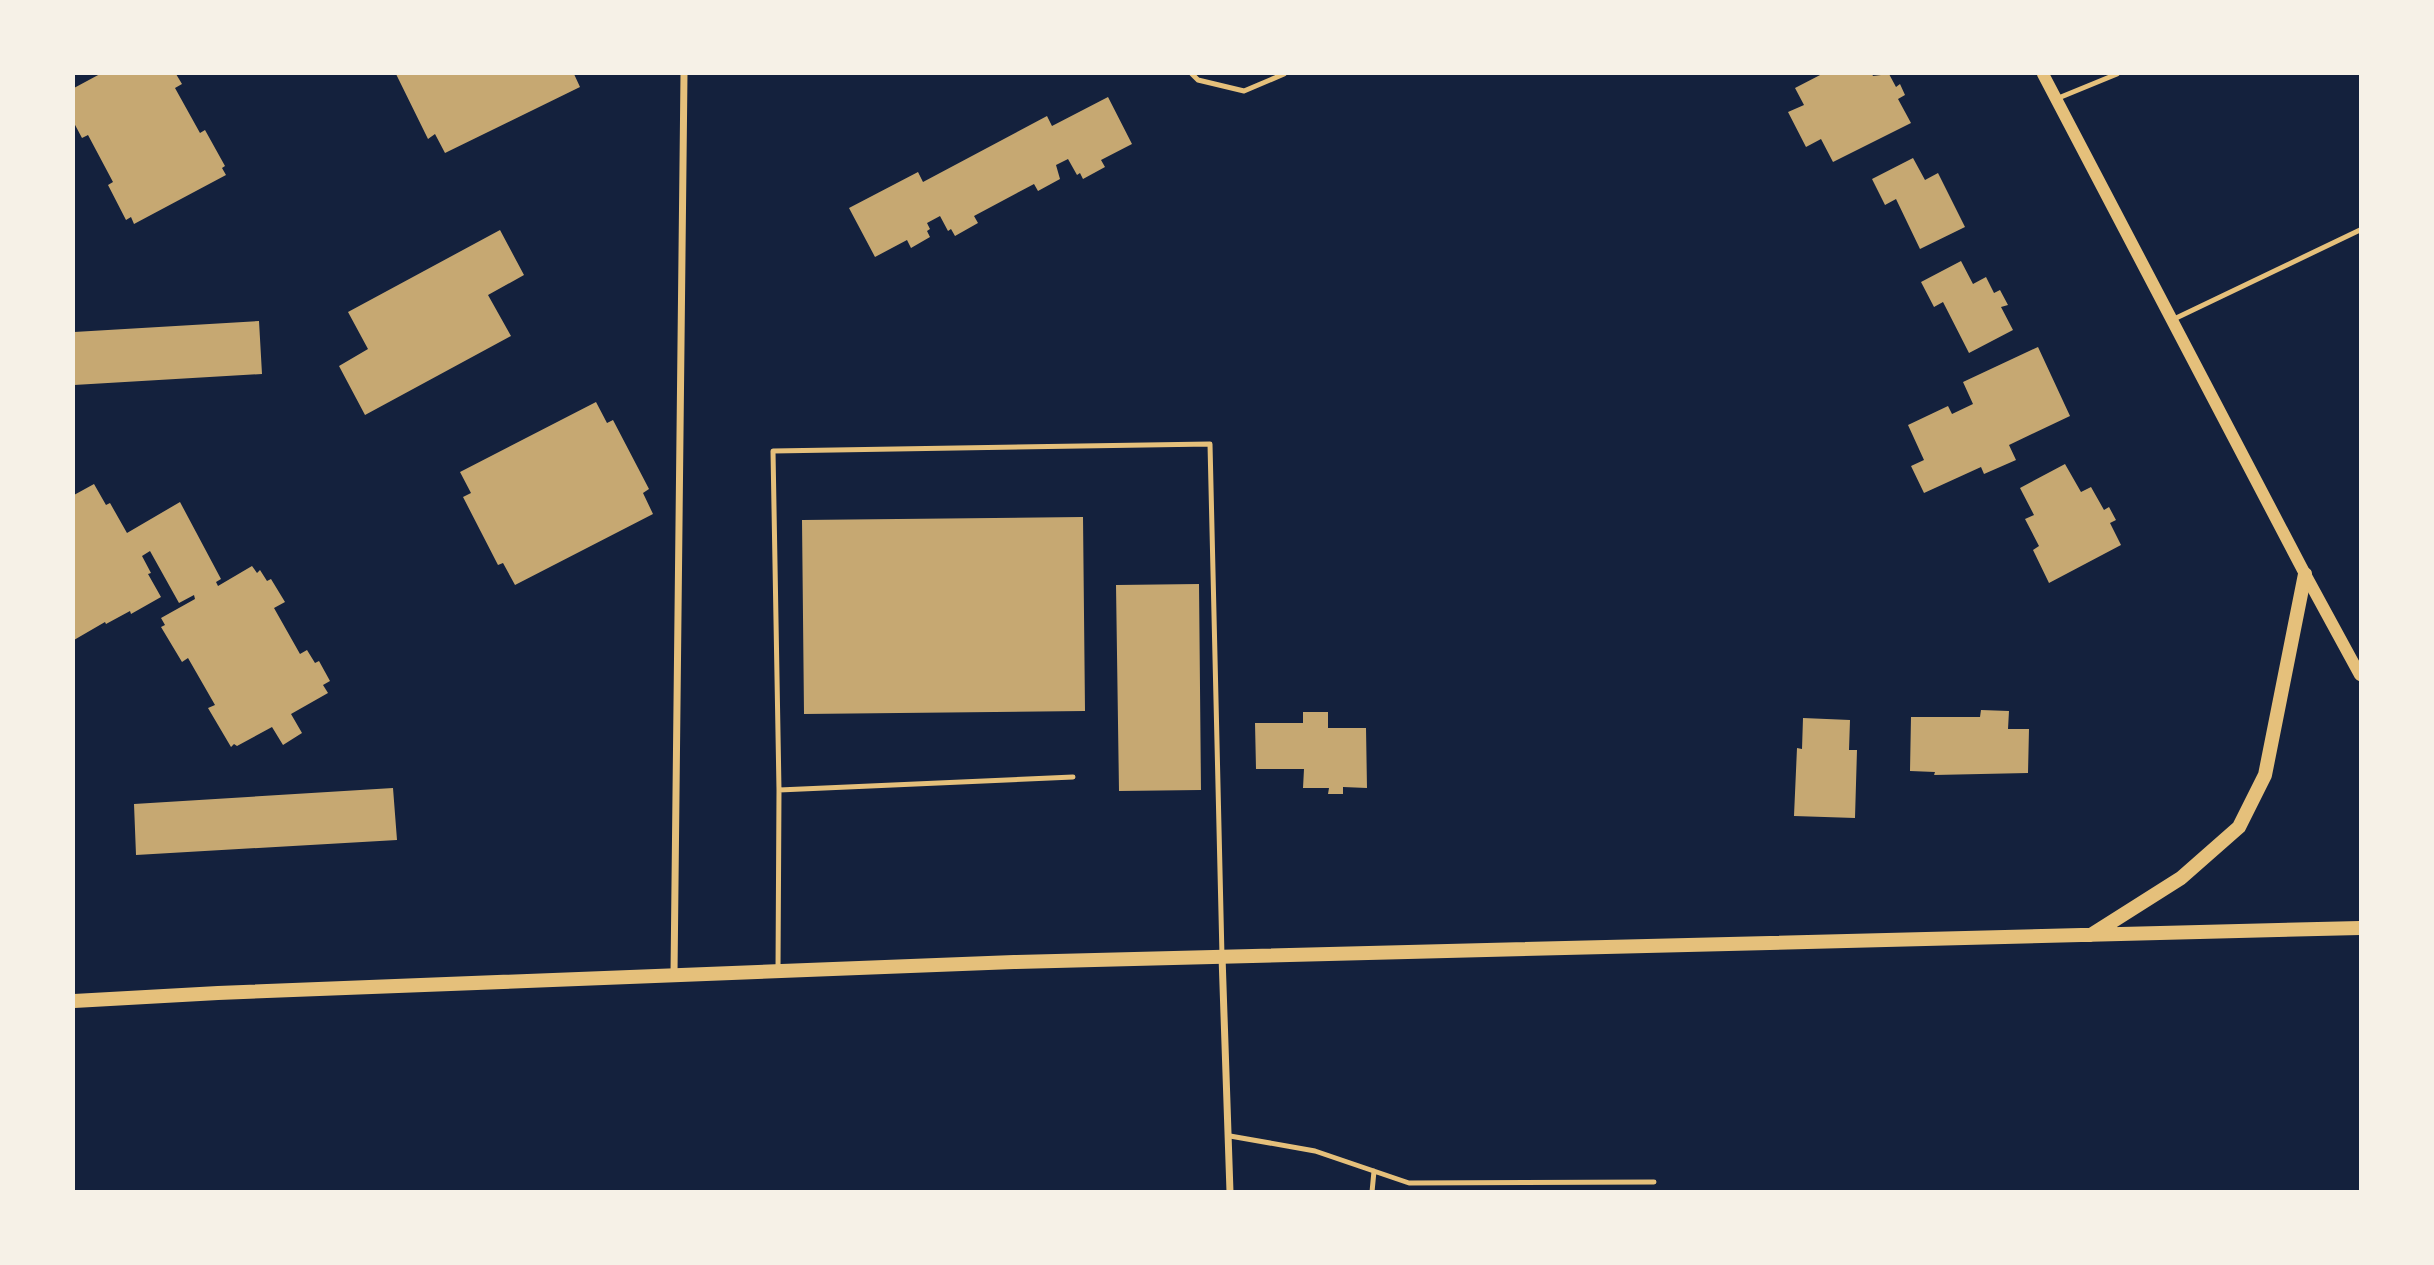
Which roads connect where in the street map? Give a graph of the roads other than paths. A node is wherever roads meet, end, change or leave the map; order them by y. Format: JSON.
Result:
{"nodes":[{"id":1,"x":684,"y":74,"type":"edge"},
{"id":2,"x":1192,"y":74,"type":"edge"},
{"id":3,"x":1284,"y":74,"type":"edge"},
{"id":4,"x":2043,"y":74,"type":"edge"},
{"id":5,"x":2117,"y":74,"type":"edge"},
{"id":6,"x":2056,"y":99,"type":"junction"},
{"id":7,"x":2361,"y":230,"type":"edge"},
{"id":8,"x":2172,"y":320,"type":"junction"},
{"id":9,"x":2305,"y":574,"type":"junction"},
{"id":10,"x":2361,"y":676,"type":"edge"},
{"id":11,"x":1073,"y":777,"type":"dead end"},
{"id":12,"x":779,"y":790,"type":"junction"},
{"id":13,"x":2361,"y":928,"type":"edge"},
{"id":14,"x":2090,"y":936,"type":"junction"},
{"id":15,"x":1222,"y":956,"type":"junction"},
{"id":16,"x":778,"y":970,"type":"junction"},
{"id":17,"x":674,"y":974,"type":"junction"},
{"id":18,"x":74,"y":1001,"type":"edge"},
{"id":19,"x":1230,"y":1136,"type":"junction"},
{"id":20,"x":1374,"y":1171,"type":"junction"},
{"id":21,"x":1654,"y":1182,"type":"dead end"},
{"id":22,"x":1230,"y":1192,"type":"edge"},
{"id":23,"x":1372,"y":1192,"type":"edge"}],
"edges":[{"from":1,"to":17,"type":"street"},
{"from":2,"to":3,"type":"lane"},
{"from":4,"to":6,"type":"street"},
{"from":5,"to":6,"type":"lane"},
{"from":6,"to":8,"type":"street"},
{"from":7,"to":8,"type":"lane"},
{"from":8,"to":9,"type":"street"},
{"from":9,"to":10,"type":"street"},
{"from":9,"to":14,"type":"main road"},
{"from":11,"to":12,"type":"lane"},
{"from":12,"to":15,"type":"lane"},
{"from":12,"to":16,"type":"lane"},
{"from":13,"to":14,"type":"main road"},
{"from":14,"to":15,"type":"main road"},
{"from":15,"to":16,"type":"main road"},
{"from":15,"to":19,"type":"street"},
{"from":16,"to":17,"type":"main road"},
{"from":17,"to":18,"type":"main road"},
{"from":19,"to":20,"type":"lane"},
{"from":19,"to":22,"type":"street"},
{"from":20,"to":21,"type":"lane"},
{"from":20,"to":23,"type":"lane"}]}
